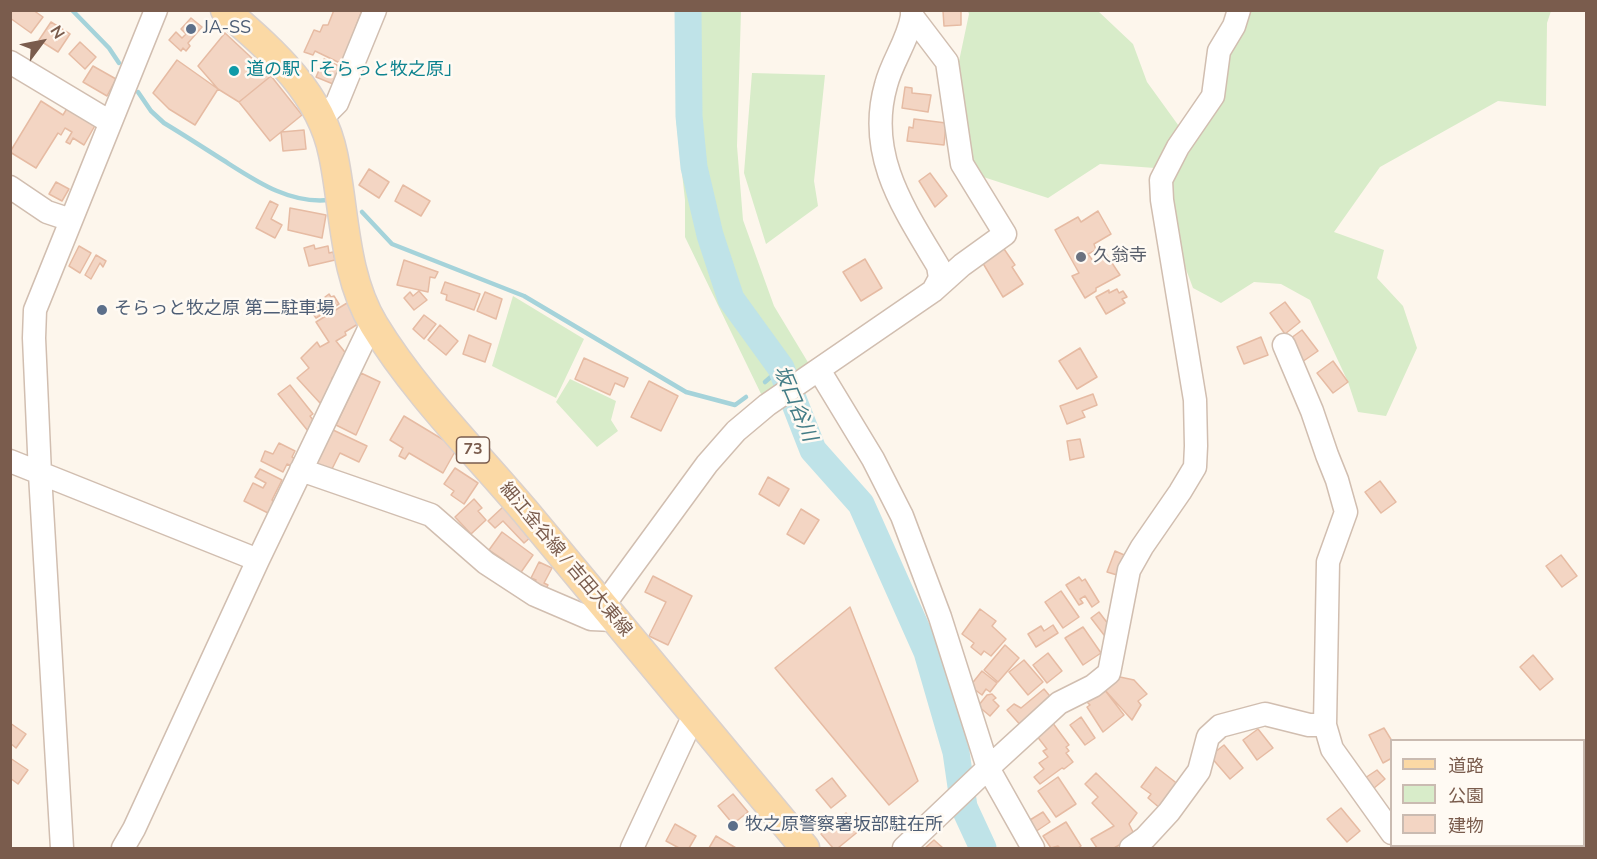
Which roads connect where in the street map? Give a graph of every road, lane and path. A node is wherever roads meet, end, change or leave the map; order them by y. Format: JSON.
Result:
{"nodes":[{"id":1,"x":156,"y":10,"type":"edge"},
{"id":2,"x":225,"y":10,"type":"edge"},
{"id":3,"x":375,"y":10,"type":"edge"},
{"id":4,"x":1239,"y":10,"type":"edge"},
{"id":5,"x":912,"y":13,"type":"edge"},
{"id":6,"x":10,"y":62,"type":"edge"},
{"id":7,"x":321,"y":119,"type":"junction"},
{"id":8,"x":110,"y":122,"type":"junction"},
{"id":9,"x":10,"y":187,"type":"edge"},
{"id":10,"x":71,"y":220,"type":"junction"},
{"id":11,"x":933,"y":291,"type":"junction"},
{"id":12,"x":372,"y":323,"type":"junction"},
{"id":13,"x":1284,"y":345,"type":"dead end"},
{"id":14,"x":816,"y":372,"type":"junction"},
{"id":15,"x":10,"y":461,"type":"edge"},
{"id":16,"x":301,"y":470,"type":"junction"},
{"id":17,"x":40,"y":474,"type":"junction"},
{"id":18,"x":258,"y":560,"type":"junction"},
{"id":19,"x":608,"y":613,"type":"junction"},
{"id":20,"x":694,"y":715,"type":"junction"},
{"id":21,"x":1325,"y":725,"type":"junction"},
{"id":22,"x":988,"y":768,"type":"junction"},
{"id":23,"x":1390,"y":830,"type":"edge"},
{"id":24,"x":62,"y":849,"type":"edge"},
{"id":25,"x":123,"y":849,"type":"edge"},
{"id":26,"x":632,"y":849,"type":"edge"},
{"id":27,"x":805,"y":849,"type":"edge"},
{"id":28,"x":904,"y":849,"type":"edge"},
{"id":29,"x":1033,"y":849,"type":"edge"},
{"id":30,"x":1131,"y":849,"type":"edge"}],
"edges":[{"from":1,"to":8,"type":"street"},
{"from":2,"to":7,"type":"main road","name":"細江金谷線 / 吉田大東線","number":"73"},
{"from":3,"to":7,"type":"street"},
{"from":4,"to":22,"type":"street"},
{"from":5,"to":11,"type":"street"},
{"from":5,"to":11,"type":"street"},
{"from":6,"to":8,"type":"street"},
{"from":7,"to":12,"type":"main road","name":"細江金谷線 / 吉田大東線","number":"73"},
{"from":8,"to":10,"type":"street"},
{"from":9,"to":10,"type":"street"},
{"from":10,"to":17,"type":"street"},
{"from":11,"to":14,"type":"street"},
{"from":12,"to":16,"type":"street"},
{"from":12,"to":19,"type":"main road","name":"細江金谷線 / 吉田大東線","number":"73"},
{"from":13,"to":21,"type":"street"},
{"from":14,"to":19,"type":"street"},
{"from":14,"to":22,"type":"street"},
{"from":15,"to":17,"type":"street"},
{"from":16,"to":18,"type":"street"},
{"from":16,"to":19,"type":"street"},
{"from":17,"to":18,"type":"street"},
{"from":17,"to":24,"type":"street"},
{"from":18,"to":25,"type":"street"},
{"from":19,"to":20,"type":"main road","name":"細江金谷線 / 吉田大東線","number":"73"},
{"from":20,"to":26,"type":"street"},
{"from":20,"to":27,"type":"main road","name":"細江金谷線 / 吉田大東線","number":"73"},
{"from":21,"to":23,"type":"street"},
{"from":21,"to":30,"type":"street"},
{"from":22,"to":28,"type":"street"},
{"from":22,"to":29,"type":"street"}]}
